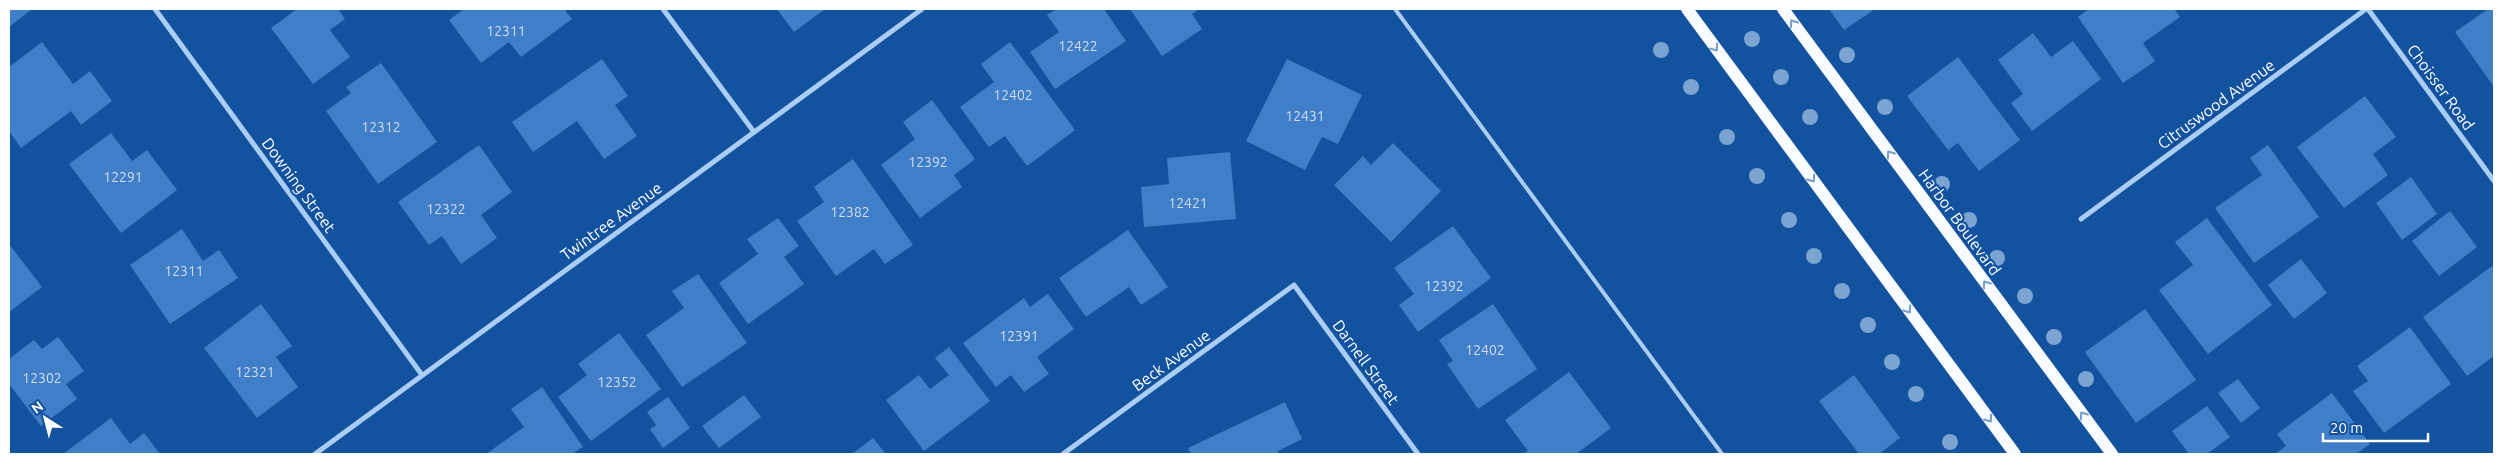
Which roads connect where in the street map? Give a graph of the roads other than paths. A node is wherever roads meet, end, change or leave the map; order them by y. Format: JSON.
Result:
{"nodes":[{"id":1,"x":156,"y":9,"type":"edge"},
{"id":2,"x":663,"y":9,"type":"edge"},
{"id":3,"x":922,"y":9,"type":"edge"},
{"id":4,"x":1394,"y":9,"type":"edge"},
{"id":5,"x":1686,"y":9,"type":"edge"},
{"id":6,"x":1783,"y":9,"type":"edge"},
{"id":7,"x":2367,"y":9,"type":"edge"},
{"id":8,"x":754,"y":132,"type":"junction"},
{"id":9,"x":2494,"y":181,"type":"edge"},
{"id":10,"x":2081,"y":219,"type":"dead end"},
{"id":11,"x":1294,"y":285,"type":"joint"},
{"id":12,"x":422,"y":375,"type":"junction"},
{"id":13,"x":315,"y":454,"type":"edge"},
{"id":14,"x":1063,"y":454,"type":"edge"},
{"id":15,"x":1418,"y":454,"type":"edge"},
{"id":16,"x":1722,"y":454,"type":"edge"},
{"id":17,"x":2015,"y":454,"type":"edge"},
{"id":18,"x":2112,"y":454,"type":"edge"}],
"edges":[{"from":1,"to":12,"type":"street","name":"Downing Street"},
{"from":2,"to":8,"type":"street"},
{"from":3,"to":8,"type":"street","name":"Twintree Avenue"},
{"from":4,"to":16,"type":"lane"},
{"from":5,"to":17,"type":"main road","one_way":true},
{"from":18,"to":6,"type":"main road","name":"Harbor Boulevard","one_way":true},
{"from":7,"to":9,"type":"street","name":"Choisser Road"},
{"from":7,"to":10,"type":"street","name":"Citruswood Avenue"},
{"from":8,"to":12,"type":"street","name":"Twintree Avenue"},
{"from":11,"to":14,"type":"street","name":"Beck Avenue"},
{"from":11,"to":15,"type":"street","name":"Darnell Street"},
{"from":12,"to":13,"type":"street","name":"Twintree Avenue"}]}
